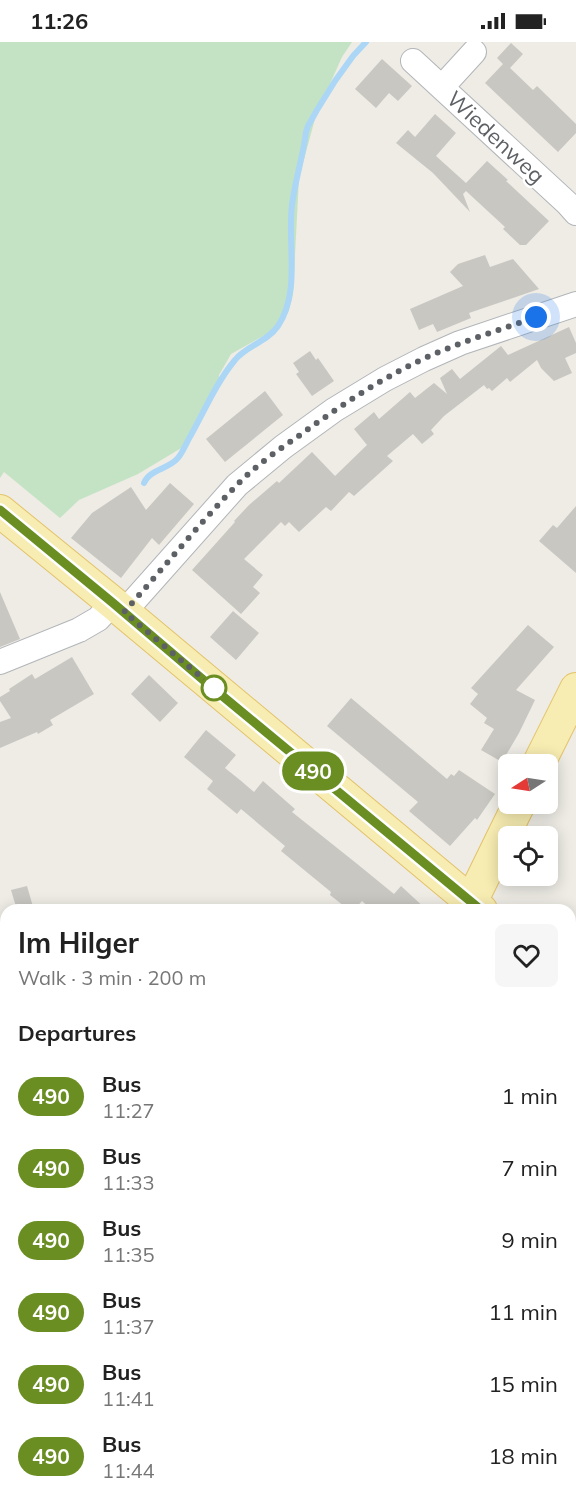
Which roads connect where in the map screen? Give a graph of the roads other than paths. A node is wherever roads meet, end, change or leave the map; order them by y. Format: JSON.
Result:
{"nodes":[{"id":1,"x":474,"y":52,"type":"dead end"},
{"id":2,"x":413,"y":61,"type":"dead end"},
{"id":3,"x":442,"y":87,"type":"junction"},
{"id":4,"x":576,"y":213,"type":"edge"},
{"id":5,"x":576,"y":304,"type":"edge"},
{"id":6,"x":0,"y":510,"type":"edge"},
{"id":7,"x":118,"y":607,"type":"junction"},
{"id":8,"x":0,"y":662,"type":"edge"},
{"id":9,"x":576,"y":689,"type":"edge"},
{"id":10,"x":544,"y":754,"type":"edge"},
{"id":11,"x":515,"y":814,"type":"edge"},
{"id":12,"x":468,"y":904,"type":"edge"},
{"id":13,"x":475,"y":904,"type":"edge"}],
"edges":[{"from":1,"to":3,"type":"street","name":"Wiedenweg"},
{"from":2,"to":3,"type":"street","name":"Wiedenweg"},
{"from":3,"to":4,"type":"street","name":"Wiedenweg"},
{"from":5,"to":7,"type":"street"},
{"from":6,"to":7,"type":"main road"},
{"from":7,"to":8,"type":"street"},
{"from":7,"to":12,"type":"main road"},
{"from":9,"to":10,"type":"main road"},
{"from":11,"to":13,"type":"main road"}]}
